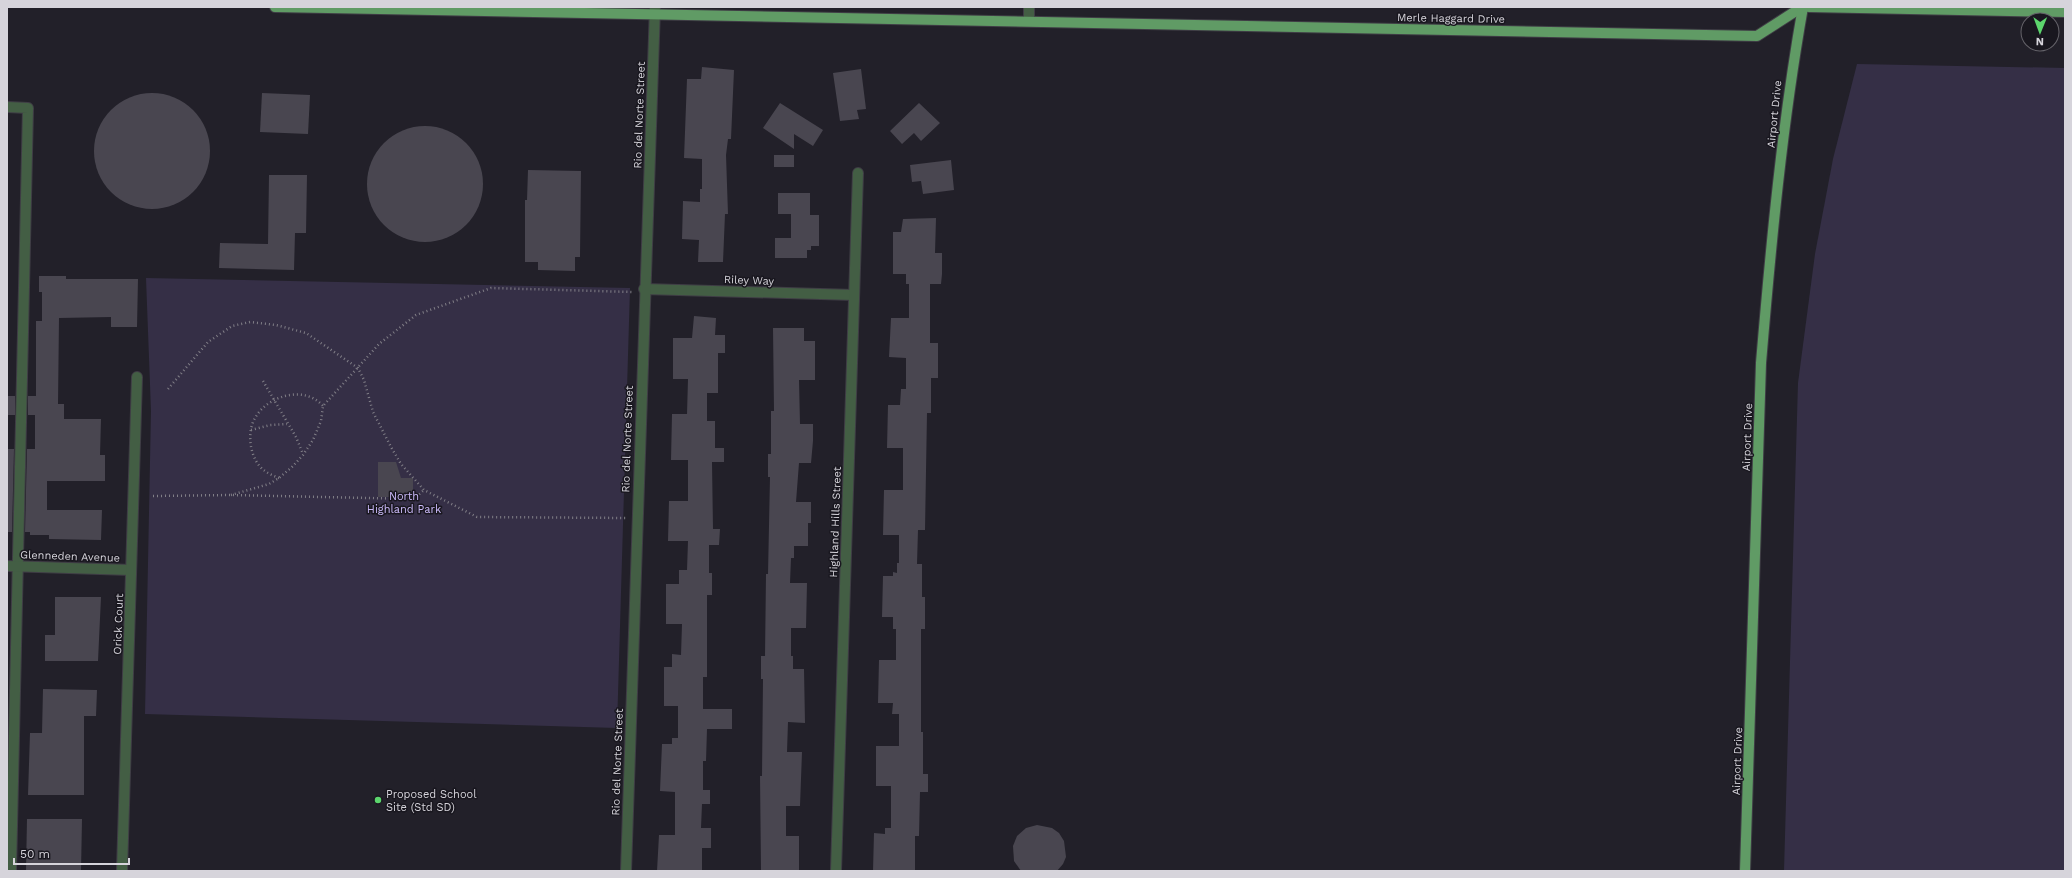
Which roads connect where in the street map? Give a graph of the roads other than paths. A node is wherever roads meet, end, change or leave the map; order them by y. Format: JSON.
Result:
{"nodes":[{"id":1,"x":276,"y":7,"type":"edge"},
{"id":2,"x":1029,"y":7,"type":"edge"},
{"id":3,"x":1802,"y":7,"type":"edge"},
{"id":4,"x":1809,"y":7,"type":"edge"},
{"id":5,"x":655,"y":11,"type":"edge"},
{"id":6,"x":2065,"y":12,"type":"edge"},
{"id":7,"x":1029,"y":21,"type":"junction"},
{"id":8,"x":7,"y":106,"type":"edge"},
{"id":9,"x":858,"y":173,"type":"dead end"},
{"id":10,"x":644,"y":289,"type":"junction"},
{"id":11,"x":854,"y":295,"type":"junction"},
{"id":12,"x":137,"y":377,"type":"dead end"},
{"id":13,"x":7,"y":566,"type":"edge"},
{"id":14,"x":18,"y":567,"type":"junction"},
{"id":15,"x":131,"y":570,"type":"junction"},
{"id":16,"x":11,"y":871,"type":"edge"},
{"id":17,"x":122,"y":871,"type":"edge"},
{"id":18,"x":626,"y":871,"type":"edge"},
{"id":19,"x":836,"y":871,"type":"edge"},
{"id":20,"x":1746,"y":871,"type":"edge"}],
"edges":[{"from":1,"to":5,"type":"main road","name":"Merle Haggard Drive"},
{"from":2,"to":7,"type":"street"},
{"from":3,"to":7,"type":"main road","name":"Merle Haggard Drive"},
{"from":3,"to":20,"type":"main road","name":"Airport Drive"},
{"from":4,"to":6,"type":"main road"},
{"from":5,"to":7,"type":"main road","name":"Merle Haggard Drive"},
{"from":5,"to":10,"type":"street","name":"Rio del Norte Street"},
{"from":8,"to":14,"type":"street"},
{"from":9,"to":11,"type":"street","name":"Highland Hills Street"},
{"from":10,"to":11,"type":"street","name":"Riley Way"},
{"from":10,"to":18,"type":"street","name":"Rio del Norte Street"},
{"from":11,"to":19,"type":"street","name":"Highland Hills Street"},
{"from":12,"to":15,"type":"street","name":"Orick Court"},
{"from":13,"to":14,"type":"street","name":"Glenneden Avenue"},
{"from":14,"to":15,"type":"street","name":"Glenneden Avenue"},
{"from":14,"to":16,"type":"street"},
{"from":15,"to":17,"type":"street","name":"Orick Court"}]}
